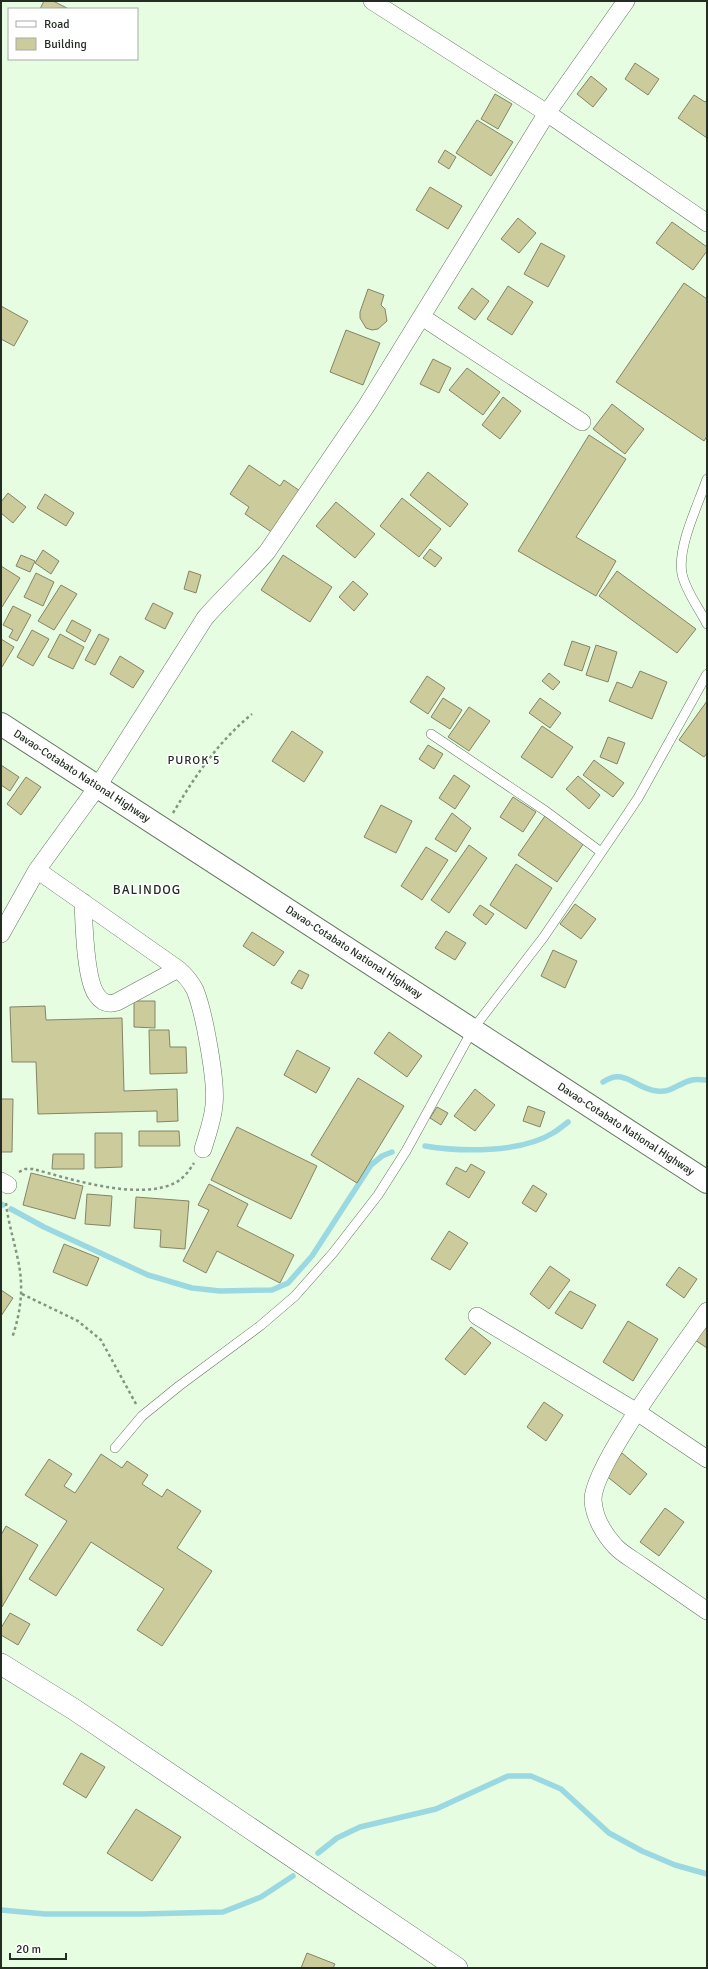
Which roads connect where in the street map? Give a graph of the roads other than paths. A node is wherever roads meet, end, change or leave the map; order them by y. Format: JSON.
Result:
{"nodes":[{"id":1,"x":372,"y":1,"type":"edge"},
{"id":2,"x":626,"y":1,"type":"edge"},
{"id":3,"x":547,"y":113,"type":"junction"},
{"id":4,"x":707,"y":223,"type":"edge"},
{"id":5,"x":422,"y":317,"type":"junction"},
{"id":6,"x":582,"y":422,"type":"dead end"},
{"id":7,"x":707,"y":479,"type":"edge"},
{"id":8,"x":707,"y":624,"type":"edge"},
{"id":9,"x":707,"y":674,"type":"edge"},
{"id":10,"x":1,"y":724,"type":"edge"},
{"id":11,"x":431,"y":734,"type":"dead end"},
{"id":12,"x":98,"y":786,"type":"junction"},
{"id":13,"x":601,"y":852,"type":"junction"},
{"id":14,"x":37,"y":870,"type":"junction"},
{"id":15,"x":83,"y":902,"type":"junction"},
{"id":16,"x":1,"y":934,"type":"edge"},
{"id":17,"x":178,"y":969,"type":"junction"},
{"id":18,"x":473,"y":1029,"type":"junction"},
{"id":19,"x":203,"y":1150,"type":"road end"},
{"id":20,"x":707,"y":1182,"type":"edge"},
{"id":21,"x":707,"y":1311,"type":"edge"},
{"id":22,"x":478,"y":1316,"type":"dead end"},
{"id":23,"x":637,"y":1412,"type":"junction"},
{"id":24,"x":115,"y":1448,"type":"dead end"},
{"id":25,"x":707,"y":1460,"type":"edge"},
{"id":26,"x":707,"y":1611,"type":"edge"},
{"id":27,"x":1,"y":1664,"type":"edge"},
{"id":28,"x":457,"y":1968,"type":"edge"}],
"edges":[{"from":1,"to":3,"type":"street"},
{"from":2,"to":3,"type":"street"},
{"from":3,"to":4,"type":"street"},
{"from":3,"to":5,"type":"street"},
{"from":5,"to":6,"type":"street"},
{"from":5,"to":12,"type":"street"},
{"from":7,"to":8,"type":"lane"},
{"from":9,"to":13,"type":"lane"},
{"from":10,"to":12,"type":"highway","name":"Davao-Cotabato National Highway"},
{"from":11,"to":13,"type":"lane"},
{"from":12,"to":14,"type":"street"},
{"from":12,"to":18,"type":"highway","name":"Davao-Cotabato National Highway"},
{"from":13,"to":18,"type":"lane"},
{"from":14,"to":15,"type":"street"},
{"from":14,"to":16,"type":"street"},
{"from":15,"to":17,"type":"street"},
{"from":15,"to":17,"type":"street"},
{"from":17,"to":19,"type":"street"},
{"from":18,"to":20,"type":"highway","name":"Davao-Cotabato National Highway"},
{"from":18,"to":24,"type":"lane"},
{"from":21,"to":23,"type":"street"},
{"from":22,"to":23,"type":"street"},
{"from":23,"to":25,"type":"street"},
{"from":23,"to":26,"type":"street"},
{"from":27,"to":28,"type":"street"}]}
